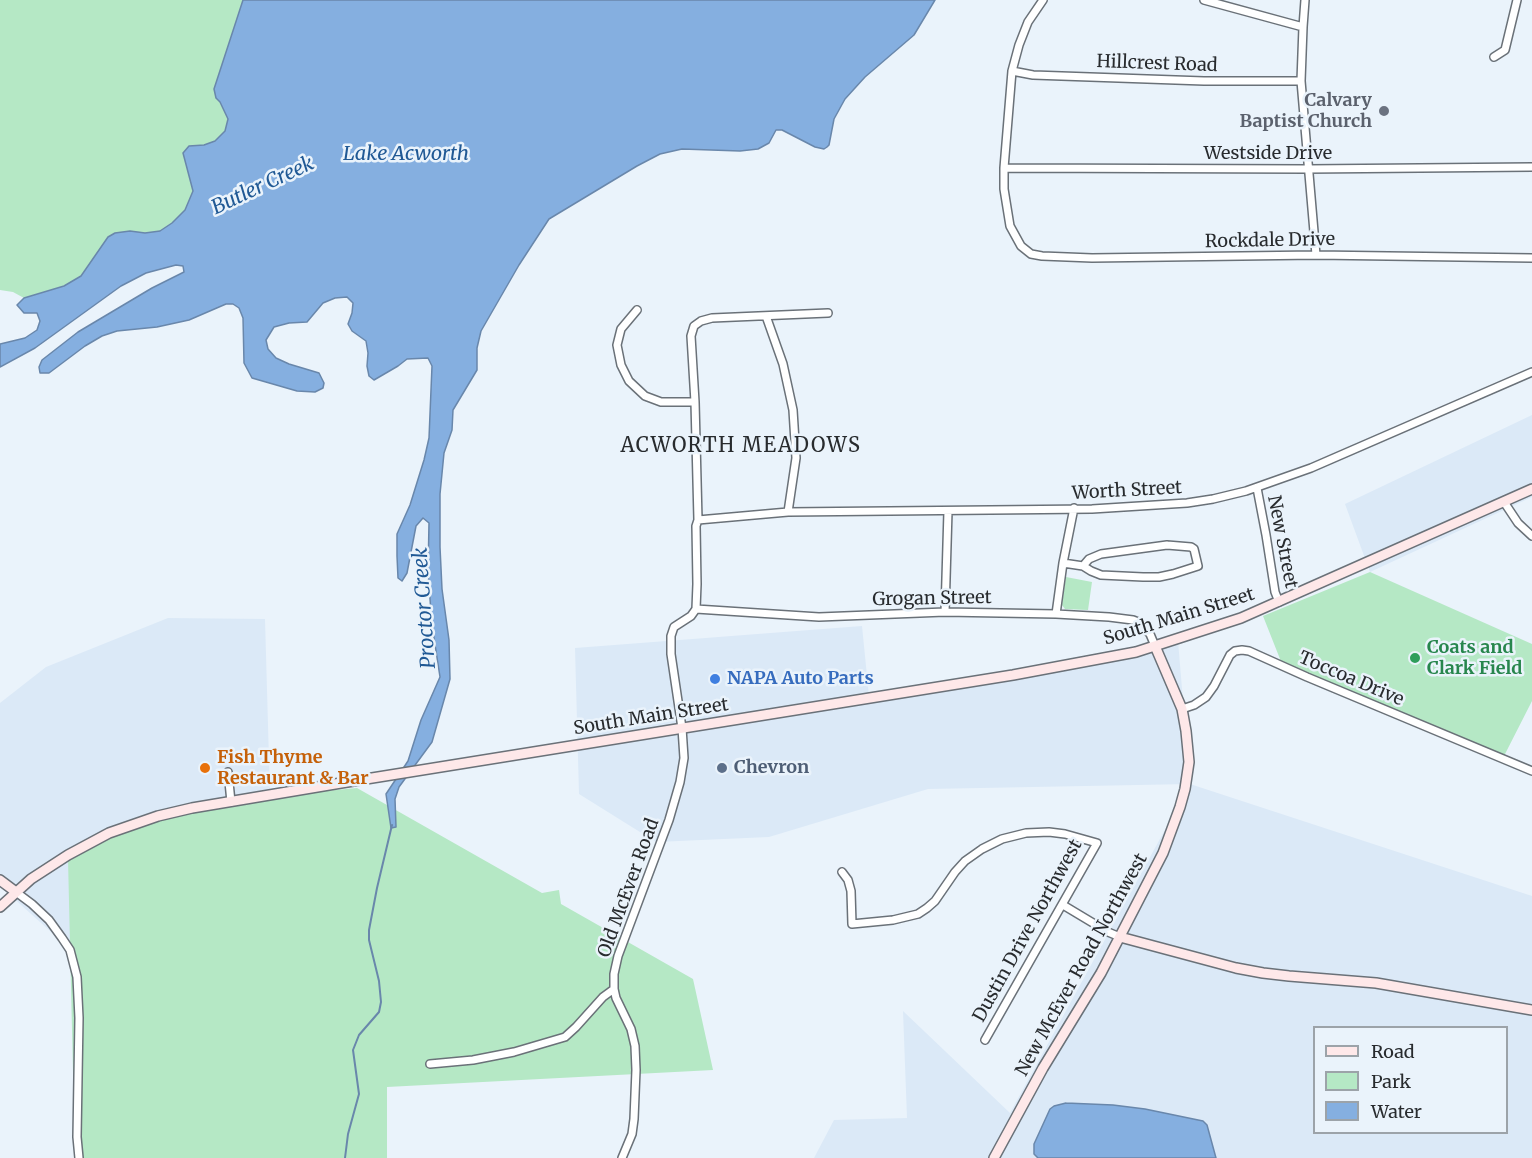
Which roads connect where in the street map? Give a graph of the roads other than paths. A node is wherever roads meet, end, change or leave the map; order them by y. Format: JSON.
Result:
{"nodes":[{"id":1,"x":1043,"y":0,"type":"edge"},
{"id":2,"x":1204,"y":0,"type":"edge"},
{"id":3,"x":1305,"y":0,"type":"edge"},
{"id":4,"x":1517,"y":0,"type":"edge"},
{"id":5,"x":1303,"y":27,"type":"junction"},
{"id":6,"x":1494,"y":57,"type":"dead end"},
{"id":7,"x":1012,"y":71,"type":"junction"},
{"id":8,"x":1301,"y":81,"type":"junction"},
{"id":9,"x":1532,"y":167,"type":"edge"},
{"id":10,"x":1004,"y":168,"type":"junction"},
{"id":11,"x":1308,"y":169,"type":"junction"},
{"id":12,"x":1316,"y":255,"type":"junction"},
{"id":13,"x":1532,"y":258,"type":"edge"},
{"id":14,"x":637,"y":310,"type":"dead end"},
{"id":15,"x":828,"y":313,"type":"dead end"},
{"id":16,"x":766,"y":316,"type":"junction"},
{"id":17,"x":1532,"y":372,"type":"edge"},
{"id":18,"x":695,"y":402,"type":"junction"},
{"id":19,"x":1257,"y":488,"type":"junction"},
{"id":20,"x":1532,"y":489,"type":"edge"},
{"id":21,"x":1504,"y":502,"type":"junction"},
{"id":22,"x":1074,"y":508,"type":"junction"},
{"id":23,"x":948,"y":511,"type":"junction"},
{"id":24,"x":788,"y":512,"type":"junction"},
{"id":25,"x":698,"y":520,"type":"junction"},
{"id":26,"x":1532,"y":536,"type":"edge"},
{"id":27,"x":1063,"y":563,"type":"junction"},
{"id":28,"x":1083,"y":566,"type":"junction"},
{"id":29,"x":1279,"y":602,"type":"junction"},
{"id":30,"x":696,"y":609,"type":"junction"},
{"id":31,"x":945,"y":612,"type":"junction"},
{"id":32,"x":1056,"y":614,"type":"junction"},
{"id":33,"x":1155,"y":645,"type":"junction"},
{"id":34,"x":1182,"y":709,"type":"junction"},
{"id":35,"x":682,"y":728,"type":"junction"},
{"id":36,"x":1532,"y":771,"type":"edge"},
{"id":37,"x":228,"y":772,"type":"dead end"},
{"id":38,"x":231,"y":802,"type":"junction"},
{"id":39,"x":842,"y":872,"type":"dead end"},
{"id":40,"x":0,"y":880,"type":"edge"},
{"id":41,"x":16,"y":892,"type":"junction"},
{"id":42,"x":1063,"y":905,"type":"junction"},
{"id":43,"x":0,"y":907,"type":"edge"},
{"id":44,"x":1120,"y":937,"type":"junction"},
{"id":45,"x":614,"y":989,"type":"junction"},
{"id":46,"x":1532,"y":1010,"type":"edge"},
{"id":47,"x":986,"y":1040,"type":"dead end"},
{"id":48,"x":430,"y":1064,"type":"dead end"},
{"id":49,"x":997,"y":1157,"type":"edge"},
{"id":50,"x":79,"y":1158,"type":"edge"},
{"id":51,"x":622,"y":1158,"type":"edge"}],
"edges":[{"from":1,"to":7,"type":"street"},
{"from":2,"to":5,"type":"street"},
{"from":3,"to":5,"type":"street"},
{"from":4,"to":6,"type":"street"},
{"from":5,"to":8,"type":"street"},
{"from":7,"to":8,"type":"street","name":"Hillcrest Road"},
{"from":7,"to":10,"type":"street"},
{"from":8,"to":11,"type":"street"},
{"from":9,"to":11,"type":"street","name":"Westside Drive"},
{"from":10,"to":11,"type":"street","name":"Westside Drive"},
{"from":10,"to":12,"type":"street","name":"Rockdale Drive"},
{"from":11,"to":12,"type":"street"},
{"from":12,"to":13,"type":"street","name":"Rockdale Drive"},
{"from":14,"to":18,"type":"street"},
{"from":15,"to":16,"type":"street"},
{"from":16,"to":18,"type":"street"},
{"from":16,"to":24,"type":"street"},
{"from":17,"to":19,"type":"street","name":"Worth Street"},
{"from":18,"to":25,"type":"street"},
{"from":19,"to":22,"type":"street","name":"Worth Street"},
{"from":19,"to":29,"type":"street","name":"New Street"},
{"from":20,"to":21,"type":"main road","name":"South Main Street"},
{"from":21,"to":26,"type":"street"},
{"from":21,"to":29,"type":"main road","name":"South Main Street"},
{"from":22,"to":23,"type":"street","name":"Worth Street"},
{"from":22,"to":27,"type":"street"},
{"from":23,"to":24,"type":"street","name":"Worth Street"},
{"from":23,"to":31,"type":"street"},
{"from":24,"to":25,"type":"street","name":"Worth Street"},
{"from":25,"to":30,"type":"street"},
{"from":27,"to":28,"type":"street"},
{"from":27,"to":32,"type":"street"},
{"from":28,"to":28,"type":"street"},
{"from":29,"to":33,"type":"main road","name":"South Main Street"},
{"from":30,"to":31,"type":"street","name":"Grogan Street"},
{"from":30,"to":35,"type":"street","name":"Old McEver Road"},
{"from":31,"to":32,"type":"street","name":"Grogan Street"},
{"from":32,"to":33,"type":"street","name":"Grogan Street"},
{"from":33,"to":34,"type":"main road","name":"New McEver Road Northwest"},
{"from":33,"to":35,"type":"main road","name":"South Main Street"},
{"from":34,"to":36,"type":"street","name":"Toccoa Drive"},
{"from":34,"to":44,"type":"main road","name":"New McEver Road Northwest"},
{"from":35,"to":38,"type":"main road","name":"South Main Street"},
{"from":35,"to":45,"type":"street","name":"Old McEver Road"},
{"from":37,"to":38,"type":"street"},
{"from":38,"to":41,"type":"main road","name":"South Main Street"},
{"from":39,"to":42,"type":"street","name":"Dustin Drive Northwest"},
{"from":40,"to":41,"type":"main road"},
{"from":41,"to":43,"type":"main road","name":"South Main Street"},
{"from":41,"to":50,"type":"street"},
{"from":42,"to":44,"type":"street"},
{"from":42,"to":47,"type":"street","name":"Dustin Drive Northwest"},
{"from":44,"to":46,"type":"main road"},
{"from":44,"to":49,"type":"main road","name":"New McEver Road Northwest"},
{"from":45,"to":48,"type":"street"},
{"from":45,"to":51,"type":"street","name":"Old McEver Road"}]}
